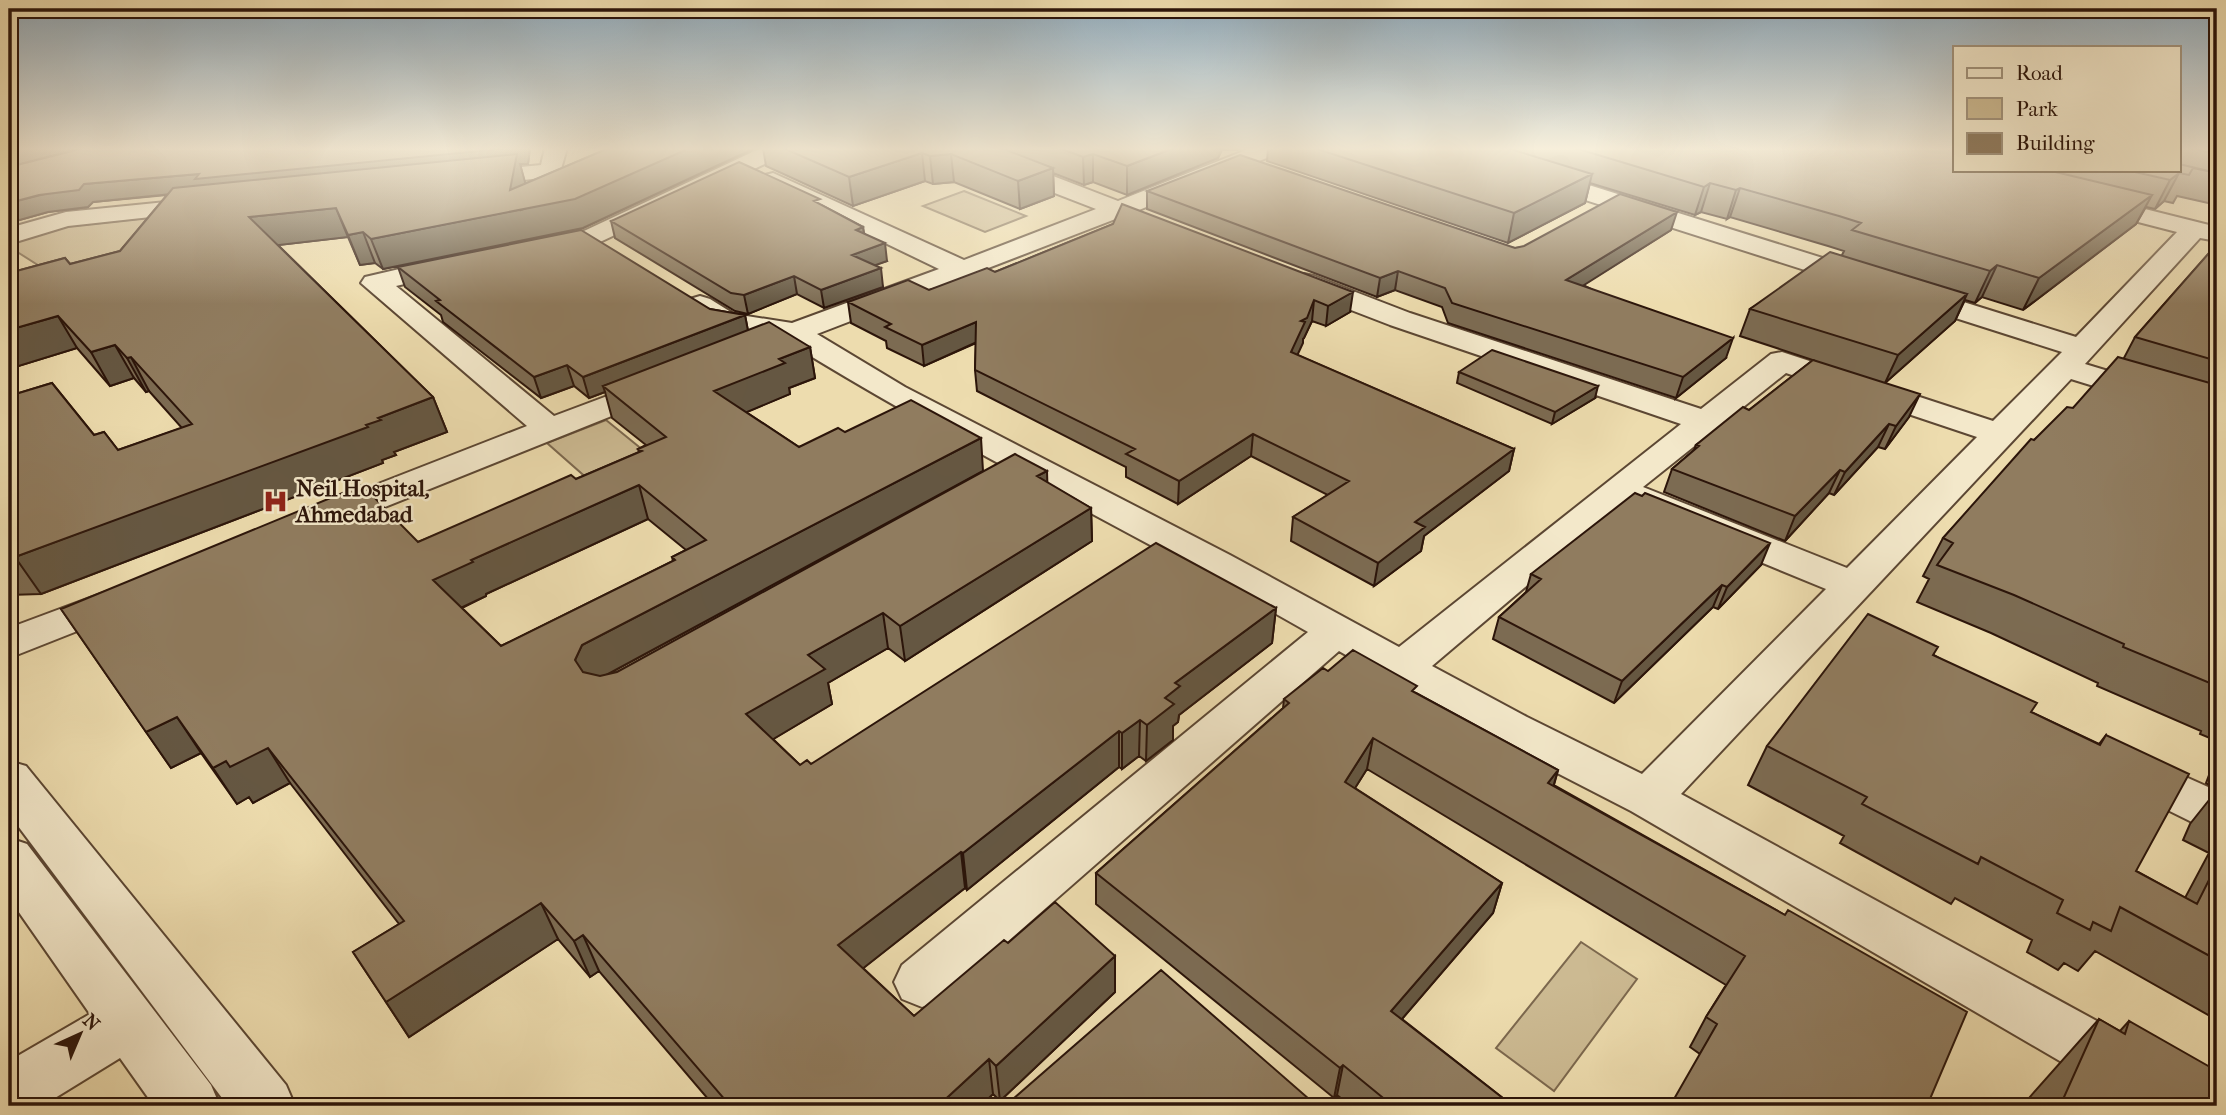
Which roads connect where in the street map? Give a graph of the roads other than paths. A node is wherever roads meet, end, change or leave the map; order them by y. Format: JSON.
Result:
{"nodes":[{"id":1,"x":687,"y":200,"type":"edge"},
{"id":2,"x":815,"y":200,"type":"edge"},
{"id":3,"x":1095,"y":200,"type":"edge"},
{"id":4,"x":1140,"y":200,"type":"edge"},
{"id":5,"x":1609,"y":200,"type":"edge"},
{"id":6,"x":2082,"y":200,"type":"edge"},
{"id":7,"x":1612,"y":201,"type":"junction"},
{"id":8,"x":232,"y":202,"type":"edge"},
{"id":9,"x":1118,"y":209,"type":"junction"},
{"id":10,"x":1578,"y":219,"type":"edge"},
{"id":11,"x":1156,"y":224,"type":"edge"},
{"id":12,"x":2206,"y":232,"type":"edge"},
{"id":13,"x":9,"y":236,"type":"edge"},
{"id":14,"x":511,"y":253,"type":"edge"},
{"id":15,"x":471,"y":261,"type":"edge"},
{"id":16,"x":963,"y":270,"type":"junction"},
{"id":17,"x":1285,"y":274,"type":"edge"},
{"id":18,"x":670,"y":286,"type":"edge"},
{"id":19,"x":793,"y":332,"type":"junction"},
{"id":20,"x":742,"y":352,"type":"edge"},
{"id":21,"x":2073,"y":358,"type":"junction"},
{"id":22,"x":691,"y":373,"type":"edge"},
{"id":23,"x":2217,"y":414,"type":"edge"},
{"id":24,"x":1706,"y":421,"type":"junction"},
{"id":25,"x":550,"y":429,"type":"junction"},
{"id":26,"x":2000,"y":434,"type":"junction"},
{"id":27,"x":1026,"y":464,"type":"junction"},
{"id":28,"x":989,"y":484,"type":"edge"},
{"id":29,"x":1618,"y":490,"type":"junction"},
{"id":30,"x":305,"y":526,"type":"edge"},
{"id":31,"x":1169,"y":539,"type":"junction"},
{"id":32,"x":1135,"y":562,"type":"edge"},
{"id":33,"x":1853,"y":585,"type":"junction"},
{"id":34,"x":150,"y":588,"type":"edge"},
{"id":35,"x":1336,"y":631,"type":"junction"},
{"id":36,"x":9,"y":644,"type":"edge"},
{"id":37,"x":1402,"y":668,"type":"junction"},
{"id":38,"x":2094,"y":752,"type":"edge"},
{"id":39,"x":9,"y":779,"type":"edge"},
{"id":40,"x":1648,"y":799,"type":"junction"},
{"id":41,"x":2217,"y":813,"type":"edge"},
{"id":42,"x":9,"y":858,"type":"edge"},
{"id":43,"x":922,"y":982,"type":"dead end"},
{"id":44,"x":128,"y":1021,"type":"junction"},
{"id":45,"x":9,"y":1093,"type":"edge"},
{"id":46,"x":190,"y":1106,"type":"edge"},
{"id":47,"x":265,"y":1106,"type":"edge"},
{"id":48,"x":2193,"y":1106,"type":"edge"}],
"edges":[{"from":1,"to":14,"type":"street"},
{"from":2,"to":16,"type":"street"},
{"from":3,"to":9,"type":"street"},
{"from":4,"to":9,"type":"street"},
{"from":5,"to":7,"type":"street"},
{"from":6,"to":12,"type":"street"},
{"from":7,"to":10,"type":"street"},
{"from":7,"to":21,"type":"street"},
{"from":8,"to":13,"type":"street"},
{"from":9,"to":11,"type":"street"},
{"from":9,"to":16,"type":"street"},
{"from":12,"to":21,"type":"street"},
{"from":15,"to":25,"type":"street"},
{"from":16,"to":19,"type":"street"},
{"from":17,"to":24,"type":"street"},
{"from":18,"to":19,"type":"street"},
{"from":19,"to":20,"type":"street"},
{"from":19,"to":27,"type":"street"},
{"from":21,"to":23,"type":"street"},
{"from":21,"to":26,"type":"street"},
{"from":22,"to":25,"type":"street"},
{"from":24,"to":26,"type":"street"},
{"from":24,"to":29,"type":"street"},
{"from":25,"to":30,"type":"street"},
{"from":26,"to":33,"type":"street"},
{"from":27,"to":28,"type":"street"},
{"from":27,"to":31,"type":"street"},
{"from":29,"to":33,"type":"street"},
{"from":29,"to":37,"type":"street"},
{"from":31,"to":32,"type":"street"},
{"from":31,"to":35,"type":"street"},
{"from":33,"to":40,"type":"street"},
{"from":34,"to":36,"type":"street"},
{"from":35,"to":37,"type":"street"},
{"from":35,"to":43,"type":"street"},
{"from":37,"to":40,"type":"street"},
{"from":38,"to":41,"type":"street"},
{"from":39,"to":47,"type":"street"},
{"from":40,"to":48,"type":"street"},
{"from":42,"to":44,"type":"street"},
{"from":44,"to":45,"type":"street"},
{"from":44,"to":46,"type":"street"}]}
